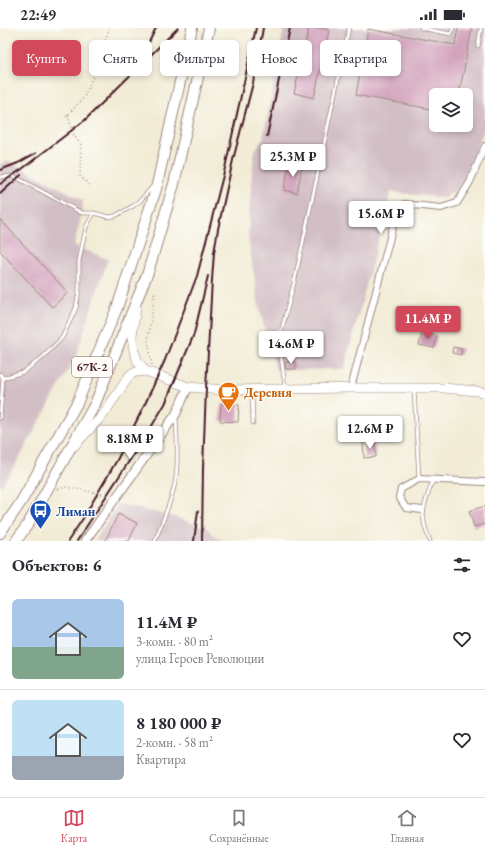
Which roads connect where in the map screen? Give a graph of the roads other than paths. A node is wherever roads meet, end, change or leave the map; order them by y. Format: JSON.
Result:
{"nodes":[{"id":1,"x":192,"y":28,"type":"edge"},
{"id":2,"x":209,"y":28,"type":"edge"},
{"id":3,"x":349,"y":28,"type":"edge"},
{"id":4,"x":421,"y":28,"type":"edge"},
{"id":5,"x":453,"y":28,"type":"edge"},
{"id":6,"x":481,"y":28,"type":"edge"},
{"id":7,"x":478,"y":46,"type":"dead end"},
{"id":8,"x":485,"y":146,"type":"edge"},
{"id":9,"x":0,"y":177,"type":"edge"},
{"id":10,"x":158,"y":182,"type":"junction"},
{"id":11,"x":94,"y":213,"type":"junction"},
{"id":12,"x":138,"y":298,"type":"junction"},
{"id":13,"x":150,"y":373,"type":"junction"},
{"id":14,"x":0,"y":374,"type":"edge"},
{"id":15,"x":2,"y":378,"type":"junction"},
{"id":16,"x":188,"y":387,"type":"junction"},
{"id":17,"x":351,"y":388,"type":"junction"},
{"id":18,"x":414,"y":388,"type":"junction"},
{"id":19,"x":252,"y":389,"type":"junction"},
{"id":20,"x":285,"y":389,"type":"junction"},
{"id":21,"x":485,"y":393,"type":"edge"},
{"id":22,"x":176,"y":414,"type":"junction"},
{"id":23,"x":0,"y":418,"type":"edge"},
{"id":24,"x":253,"y":423,"type":"dead end"},
{"id":25,"x":66,"y":455,"type":"junction"},
{"id":26,"x":419,"y":479,"type":"junction"},
{"id":27,"x":434,"y":480,"type":"junction"},
{"id":28,"x":485,"y":482,"type":"edge"},
{"id":29,"x":422,"y":510,"type":"junction"},
{"id":30,"x":0,"y":532,"type":"edge"},
{"id":31,"x":16,"y":541,"type":"edge"},
{"id":32,"x":85,"y":541,"type":"edge"},
{"id":33,"x":155,"y":541,"type":"edge"},
{"id":34,"x":430,"y":541,"type":"edge"}],
"edges":[{"from":1,"to":10,"type":"highway","number":"67К-2"},
{"from":2,"to":12,"type":"highway","number":"67К-2"},
{"from":3,"to":20,"type":"lane"},
{"from":4,"to":5,"type":"lane"},
{"from":6,"to":7,"type":"lane"},
{"from":8,"to":17,"type":"street"},
{"from":9,"to":11,"type":"lane"},
{"from":10,"to":11,"type":"lane"},
{"from":10,"to":30,"type":"highway","number":"67К-2"},
{"from":11,"to":15,"type":"lane"},
{"from":12,"to":13,"type":"main road"},
{"from":12,"to":25,"type":"highway","number":"67К-2"},
{"from":13,"to":16,"type":"main road"},
{"from":13,"to":25,"type":"main road"},
{"from":14,"to":15,"type":"lane"},
{"from":15,"to":23,"type":"lane"},
{"from":16,"to":19,"type":"main road"},
{"from":16,"to":22,"type":"street"},
{"from":17,"to":18,"type":"main road"},
{"from":17,"to":20,"type":"main road"},
{"from":18,"to":21,"type":"main road"},
{"from":18,"to":26,"type":"lane"},
{"from":19,"to":20,"type":"main road"},
{"from":19,"to":24,"type":"lane"},
{"from":22,"to":32,"type":"street"},
{"from":22,"to":33,"type":"lane"},
{"from":25,"to":31,"type":"highway","number":"67К-2"},
{"from":26,"to":27,"type":"street"},
{"from":26,"to":29,"type":"street"},
{"from":27,"to":28,"type":"street"},
{"from":27,"to":29,"type":"lane"},
{"from":29,"to":34,"type":"lane"}]}
